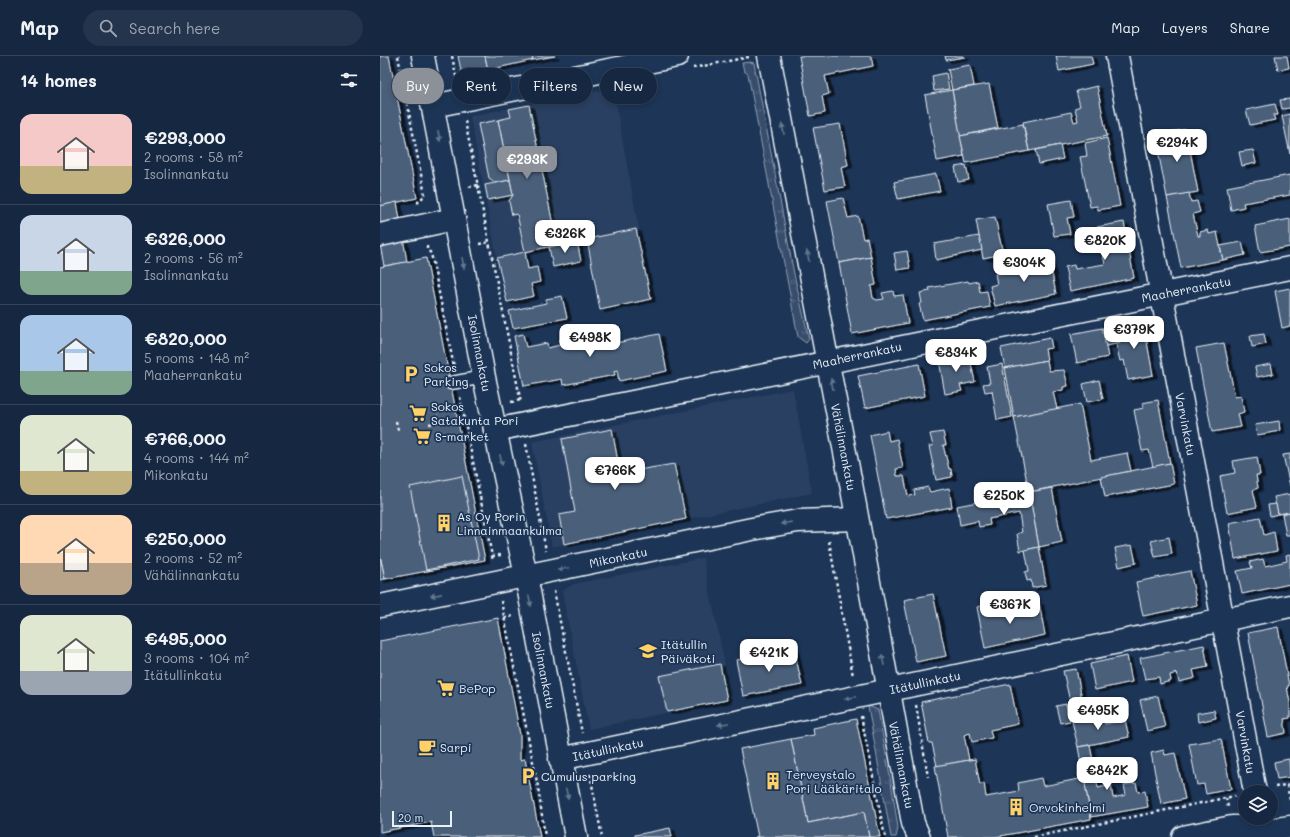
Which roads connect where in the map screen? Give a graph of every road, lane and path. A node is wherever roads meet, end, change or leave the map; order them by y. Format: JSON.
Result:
{"nodes":[{"id":1,"x":398,"y":56,"type":"edge"},
{"id":2,"x":423,"y":56,"type":"edge"},
{"id":3,"x":760,"y":56,"type":"edge"},
{"id":4,"x":1117,"y":56,"type":"edge"},
{"id":5,"x":682,"y":63,"type":"edge"},
{"id":6,"x":511,"y":92,"type":"edge"},
{"id":7,"x":452,"y":103,"type":"edge"},
{"id":8,"x":462,"y":104,"type":"edge"},
{"id":9,"x":433,"y":106,"type":"junction"},
{"id":10,"x":454,"y":220,"type":"junction"},
{"id":11,"x":423,"y":227,"type":"junction"},
{"id":12,"x":380,"y":235,"type":"edge"},
{"id":13,"x":1290,"y":268,"type":"edge"},
{"id":14,"x":1161,"y":294,"type":"junction"},
{"id":15,"x":828,"y":361,"type":"junction"},
{"id":16,"x":484,"y":377,"type":"junction"},
{"id":17,"x":454,"y":383,"type":"junction"},
{"id":18,"x":438,"y":414,"type":"dead end"},
{"id":19,"x":396,"y":421,"type":"dead end"},
{"id":20,"x":429,"y":424,"type":"dead end"},
{"id":21,"x":525,"y":424,"type":"junction"},
{"id":22,"x":398,"y":430,"type":"dead end"},
{"id":23,"x":494,"y":430,"type":"junction"},
{"id":24,"x":857,"y":519,"type":"junction"},
{"id":25,"x":544,"y":546,"type":"dead end"},
{"id":26,"x":550,"y":572,"type":"junction"},
{"id":27,"x":526,"y":576,"type":"junction"},
{"id":28,"x":497,"y":582,"type":"junction"},
{"id":29,"x":380,"y":606,"type":"edge"},
{"id":30,"x":1290,"y":606,"type":"edge"},
{"id":31,"x":1223,"y":620,"type":"junction"},
{"id":32,"x":888,"y":689,"type":"junction"},
{"id":33,"x":586,"y":753,"type":"junction"},
{"id":34,"x":560,"y":759,"type":"junction"},
{"id":35,"x":1246,"y":785,"type":"edge"},
{"id":36,"x":1287,"y":785,"type":"dead end"},
{"id":37,"x":1238,"y":796,"type":"edge"},
{"id":38,"x":1290,"y":800,"type":"edge"},
{"id":39,"x":1290,"y":827,"type":"edge"},
{"id":40,"x":1259,"y":831,"type":"edge"},
{"id":41,"x":914,"y":832,"type":"edge"},
{"id":42,"x":545,"y":837,"type":"edge"},
{"id":43,"x":576,"y":837,"type":"edge"},
{"id":44,"x":602,"y":837,"type":"edge"},
{"id":45,"x":1034,"y":837,"type":"edge"},
{"id":46,"x":1183,"y":837,"type":"edge"}],
"edges":[{"from":1,"to":11,"type":"path"},
{"from":2,"to":9,"type":"street","name":"Isolinnankatu"},
{"from":3,"to":5,"type":"path"},
{"from":15,"to":3,"type":"street","name":"Vähälinnankatu","one_way":true},
{"from":4,"to":14,"type":"street","name":"Varvinkatu"},
{"from":5,"to":6,"type":"street"},
{"from":7,"to":9,"type":"street"},
{"from":8,"to":21,"type":"path"},
{"from":9,"to":10,"type":"street","name":"Isolinnankatu","one_way":true},
{"from":10,"to":11,"type":"street"},
{"from":10,"to":16,"type":"street","name":"Isolinnankatu","one_way":true},
{"from":11,"to":12,"type":"street"},
{"from":11,"to":17,"type":"path"},
{"from":13,"to":14,"type":"street","name":"Maaherrankatu"},
{"from":14,"to":15,"type":"street","name":"Maaherrankatu"},
{"from":14,"to":31,"type":"street","name":"Varvinkatu"},
{"from":15,"to":21,"type":"street","name":"Maaherrankatu"},
{"from":24,"to":15,"type":"street","name":"Vähälinnankatu","one_way":true},
{"from":16,"to":17,"type":"lane"},
{"from":16,"to":23,"type":"street","name":"Isolinnankatu"},
{"from":17,"to":28,"type":"path"},
{"from":18,"to":20,"type":"path"},
{"from":19,"to":22,"type":"path"},
{"from":21,"to":23,"type":"street","name":"Maaherrankatu"},
{"from":21,"to":25,"type":"path"},
{"from":23,"to":27,"type":"street","name":"Isolinnankatu","one_way":true},
{"from":24,"to":26,"type":"street","name":"Mikonkatu","one_way":true},
{"from":32,"to":24,"type":"street","name":"Vähälinnankatu","one_way":true},
{"from":26,"to":27,"type":"street","name":"Mikonkatu"},
{"from":26,"to":33,"type":"path"},
{"from":27,"to":28,"type":"street","name":"Mikonkatu"},
{"from":27,"to":34,"type":"street","name":"Isolinnankatu","one_way":true},
{"from":28,"to":29,"type":"street","name":"Mikonkatu","one_way":true},
{"from":28,"to":42,"type":"path"},
{"from":30,"to":31,"type":"street","name":"Itätullinkatu"},
{"from":31,"to":32,"type":"street","name":"Itätullinkatu"},
{"from":31,"to":35,"type":"street","name":"Varvinkatu"},
{"from":32,"to":33,"type":"street","name":"Itätullinkatu","one_way":true},
{"from":32,"to":41,"type":"street","name":"Vähälinnankatu"},
{"from":33,"to":34,"type":"street","name":"Itätullinkatu"},
{"from":33,"to":44,"type":"path"},
{"from":34,"to":43,"type":"street","name":"Isolinnankatu","one_way":true},
{"from":36,"to":38,"type":"path"},
{"from":37,"to":45,"type":"path"},
{"from":39,"to":40,"type":"street"},
{"from":40,"to":46,"type":"street"}]}
